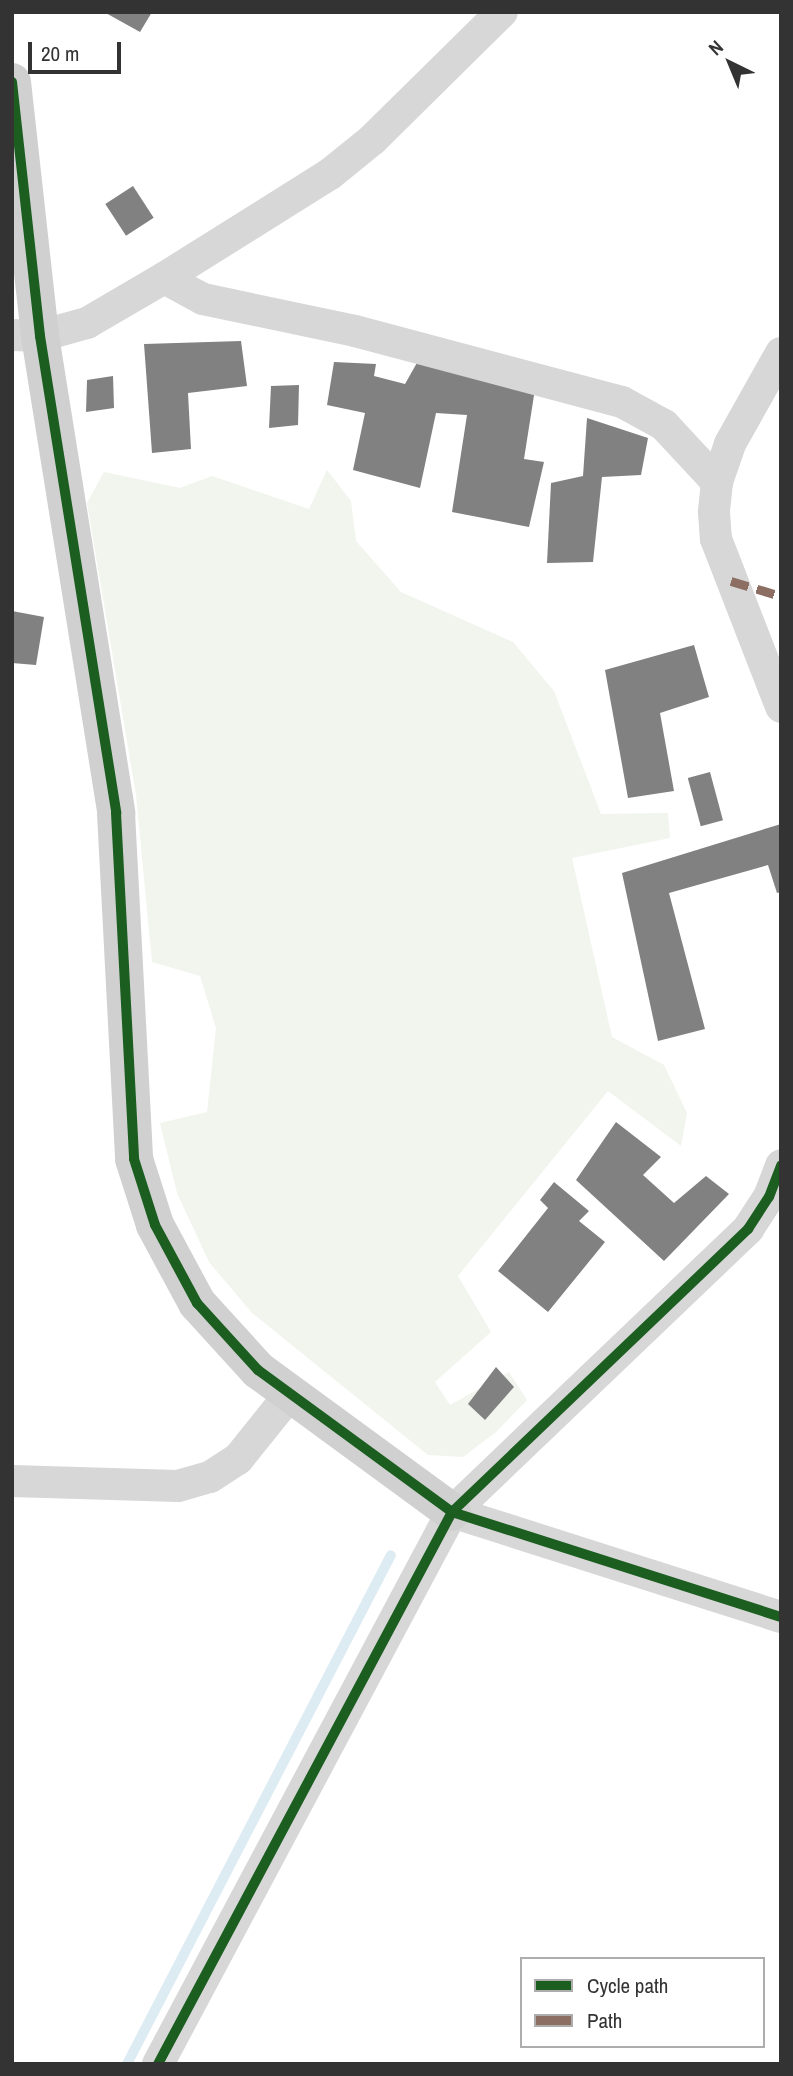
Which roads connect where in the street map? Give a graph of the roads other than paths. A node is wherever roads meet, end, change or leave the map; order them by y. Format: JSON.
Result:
{"nodes":[{"id":1,"x":502,"y":12,"type":"edge"},
{"id":2,"x":12,"y":82,"type":"edge"},
{"id":3,"x":164,"y":278,"type":"junction"},
{"id":4,"x":26,"y":336,"type":"edge"},
{"id":5,"x":781,"y":353,"type":"edge"},
{"id":6,"x":717,"y":482,"type":"junction"},
{"id":7,"x":781,"y":707,"type":"edge"},
{"id":8,"x":781,"y":1165,"type":"edge"},
{"id":9,"x":290,"y":1394,"type":"junction"},
{"id":10,"x":12,"y":1481,"type":"edge"},
{"id":11,"x":452,"y":1512,"type":"junction"},
{"id":12,"x":781,"y":1616,"type":"edge"},
{"id":13,"x":158,"y":2064,"type":"edge"}],
"edges":[{"from":1,"to":3,"type":"street"},
{"from":2,"to":4,"type":"street"},
{"from":3,"to":4,"type":"street"},
{"from":3,"to":6,"type":"street"},
{"from":4,"to":9,"type":"street"},
{"from":5,"to":6,"type":"street"},
{"from":6,"to":7,"type":"street"},
{"from":8,"to":11,"type":"street"},
{"from":9,"to":10,"type":"street"},
{"from":9,"to":11,"type":"street"},
{"from":11,"to":12,"type":"street"},
{"from":11,"to":13,"type":"street"}]}
